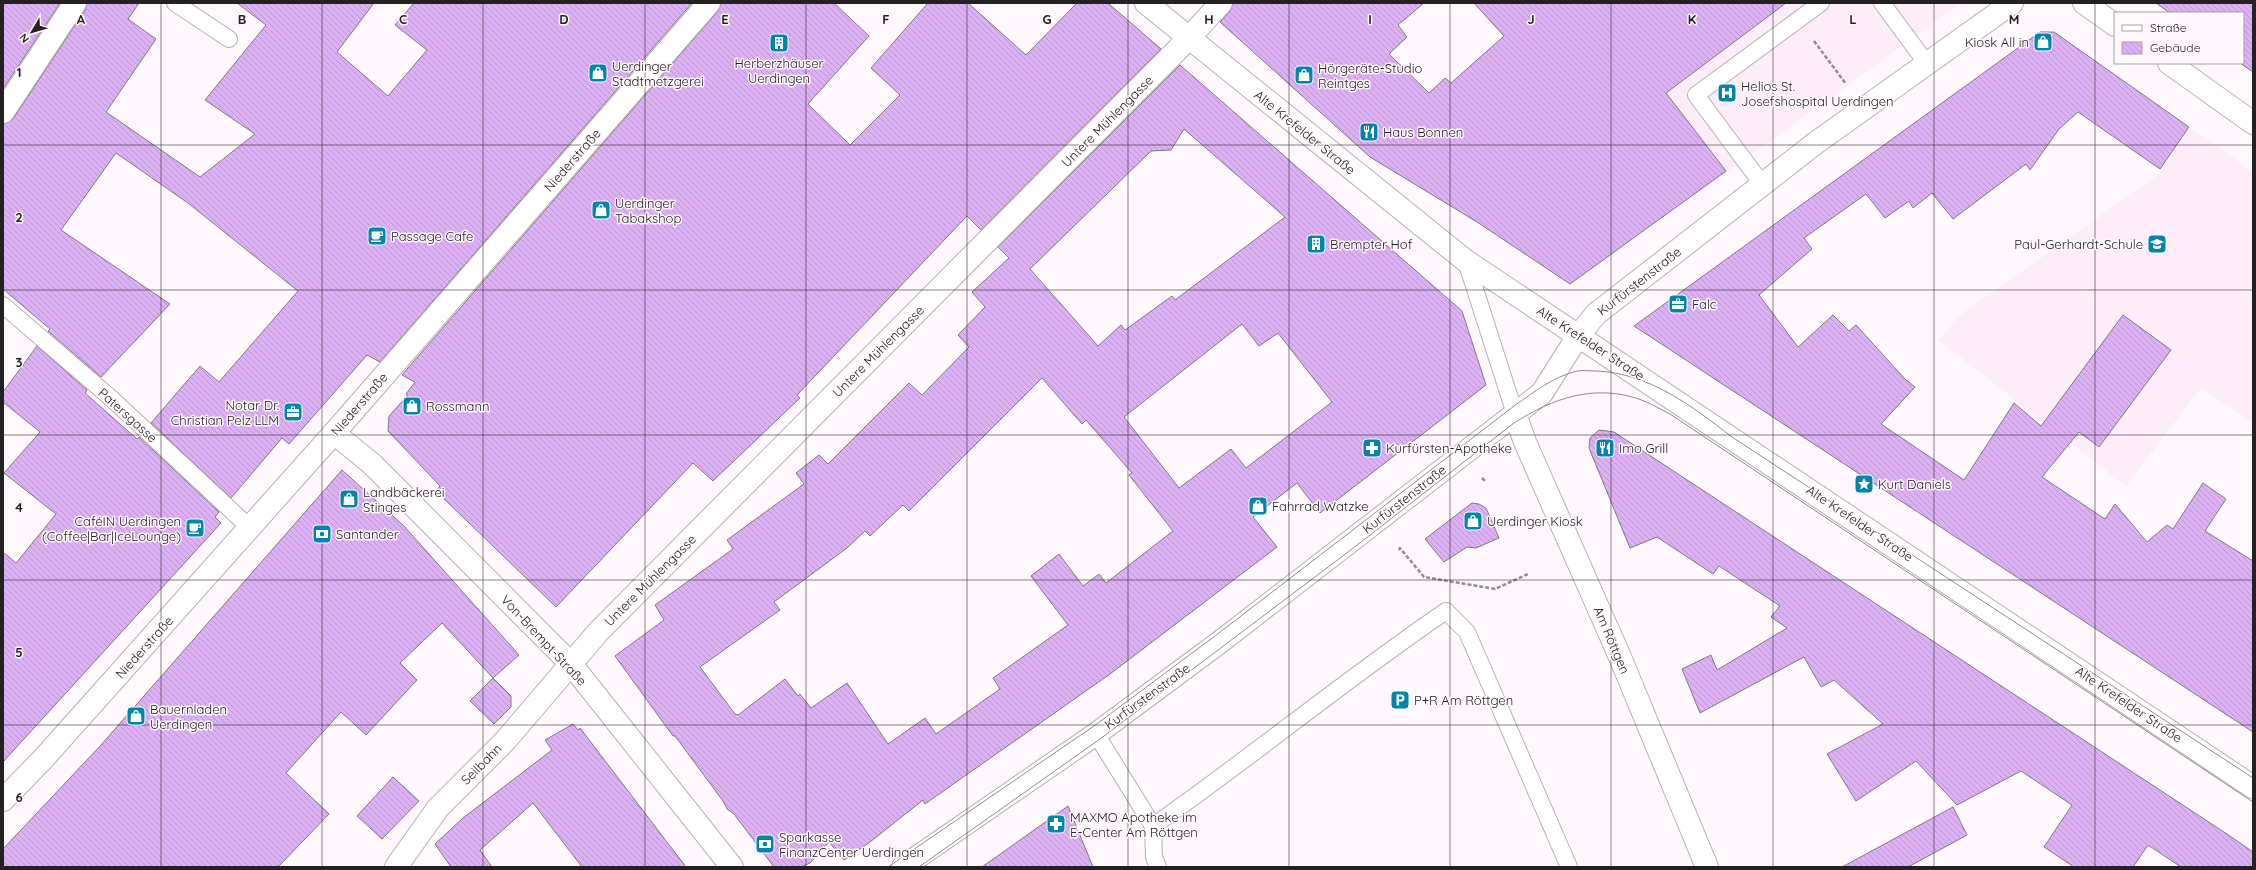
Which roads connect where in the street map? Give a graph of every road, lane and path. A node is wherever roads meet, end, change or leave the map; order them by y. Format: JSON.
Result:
{"nodes":[{"id":1,"x":75,"y":3,"type":"edge"},
{"id":2,"x":175,"y":3,"type":"edge"},
{"id":3,"x":709,"y":3,"type":"edge"},
{"id":4,"x":1146,"y":3,"type":"edge"},
{"id":5,"x":1221,"y":3,"type":"edge"},
{"id":6,"x":1820,"y":3,"type":"edge"},
{"id":7,"x":1882,"y":3,"type":"edge"},
{"id":8,"x":2012,"y":3,"type":"edge"},
{"id":9,"x":2084,"y":3,"type":"edge"},
{"id":10,"x":1798,"y":20,"type":"junction"},
{"id":11,"x":2114,"y":24,"type":"edge"},
{"id":12,"x":229,"y":39,"type":"dead end"},
{"id":13,"x":1188,"y":39,"type":"junction"},
{"id":14,"x":1927,"y":64,"type":"junction"},
{"id":15,"x":2170,"y":64,"type":"edge"},
{"id":16,"x":1864,"y":109,"type":"junction"},
{"id":17,"x":3,"y":112,"type":"edge"},
{"id":18,"x":2253,"y":123,"type":"edge"},
{"id":19,"x":1762,"y":184,"type":"junction"},
{"id":20,"x":1466,"y":261,"type":"junction"},
{"id":21,"x":3,"y":305,"type":"edge"},
{"id":22,"x":1578,"y":336,"type":"junction"},
{"id":23,"x":1515,"y":414,"type":"junction"},
{"id":24,"x":334,"y":433,"type":"junction"},
{"id":25,"x":250,"y":528,"type":"junction"},
{"id":26,"x":1399,"y":550,"type":"dead end"},
{"id":27,"x":1528,"y":574,"type":"dead end"},
{"id":28,"x":571,"y":664,"type":"junction"},
{"id":29,"x":1096,"y":734,"type":"junction"},
{"id":30,"x":2253,"y":787,"type":"edge"},
{"id":31,"x":3,"y":800,"type":"edge"},
{"id":32,"x":1153,"y":826,"type":"junction"},
{"id":33,"x":396,"y":867,"type":"edge"},
{"id":34,"x":732,"y":867,"type":"edge"},
{"id":35,"x":903,"y":867,"type":"edge"},
{"id":36,"x":1158,"y":867,"type":"edge"},
{"id":37,"x":1569,"y":867,"type":"edge"},
{"id":38,"x":1707,"y":867,"type":"edge"}],
"edges":[{"from":1,"to":17,"type":"street"},
{"from":2,"to":12,"type":"lane"},
{"from":3,"to":24,"type":"street","name":"Niederstraße"},
{"from":4,"to":13,"type":"street","name":"Alte Krefelder Straße"},
{"from":5,"to":13,"type":"street","name":"Untere Mühlengasse"},
{"from":6,"to":10,"type":"lane"},
{"from":7,"to":14,"type":"lane"},
{"from":8,"to":14,"type":"street","name":"Kurfürstenstraße"},
{"from":9,"to":11,"type":"street"},
{"from":10,"to":16,"type":"path"},
{"from":10,"to":19,"type":"lane"},
{"from":13,"to":20,"type":"street","name":"Alte Krefelder Straße"},
{"from":13,"to":28,"type":"street","name":"Untere Mühlengasse"},
{"from":14,"to":16,"type":"street","name":"Kurfürstenstraße"},
{"from":15,"to":18,"type":"street"},
{"from":16,"to":19,"type":"street","name":"Kurfürstenstraße"},
{"from":19,"to":22,"type":"street","name":"Kurfürstenstraße"},
{"from":20,"to":22,"type":"street","name":"Alte Krefelder Straße"},
{"from":20,"to":23,"type":"lane"},
{"from":21,"to":25,"type":"lane","name":"Patersgasse"},
{"from":22,"to":23,"type":"street","name":"Kurfürstenstraße"},
{"from":22,"to":30,"type":"street","name":"Alte Krefelder Straße"},
{"from":23,"to":29,"type":"street","name":"Kurfürstenstraße"},
{"from":23,"to":38,"type":"street","name":"Am Röttgen"},
{"from":24,"to":25,"type":"street","name":"Niederstraße"},
{"from":24,"to":28,"type":"street","name":"Von-Brempt-Straße"},
{"from":25,"to":31,"type":"street","name":"Niederstraße"},
{"from":26,"to":27,"type":"path"},
{"from":28,"to":33,"type":"street","name":"Seilbahn"},
{"from":28,"to":34,"type":"street","name":"Von-Brempt-Straße"},
{"from":29,"to":32,"type":"lane"},
{"from":29,"to":35,"type":"street","name":"Kurfürstenstraße"},
{"from":32,"to":36,"type":"lane"},
{"from":32,"to":37,"type":"lane"}]}
